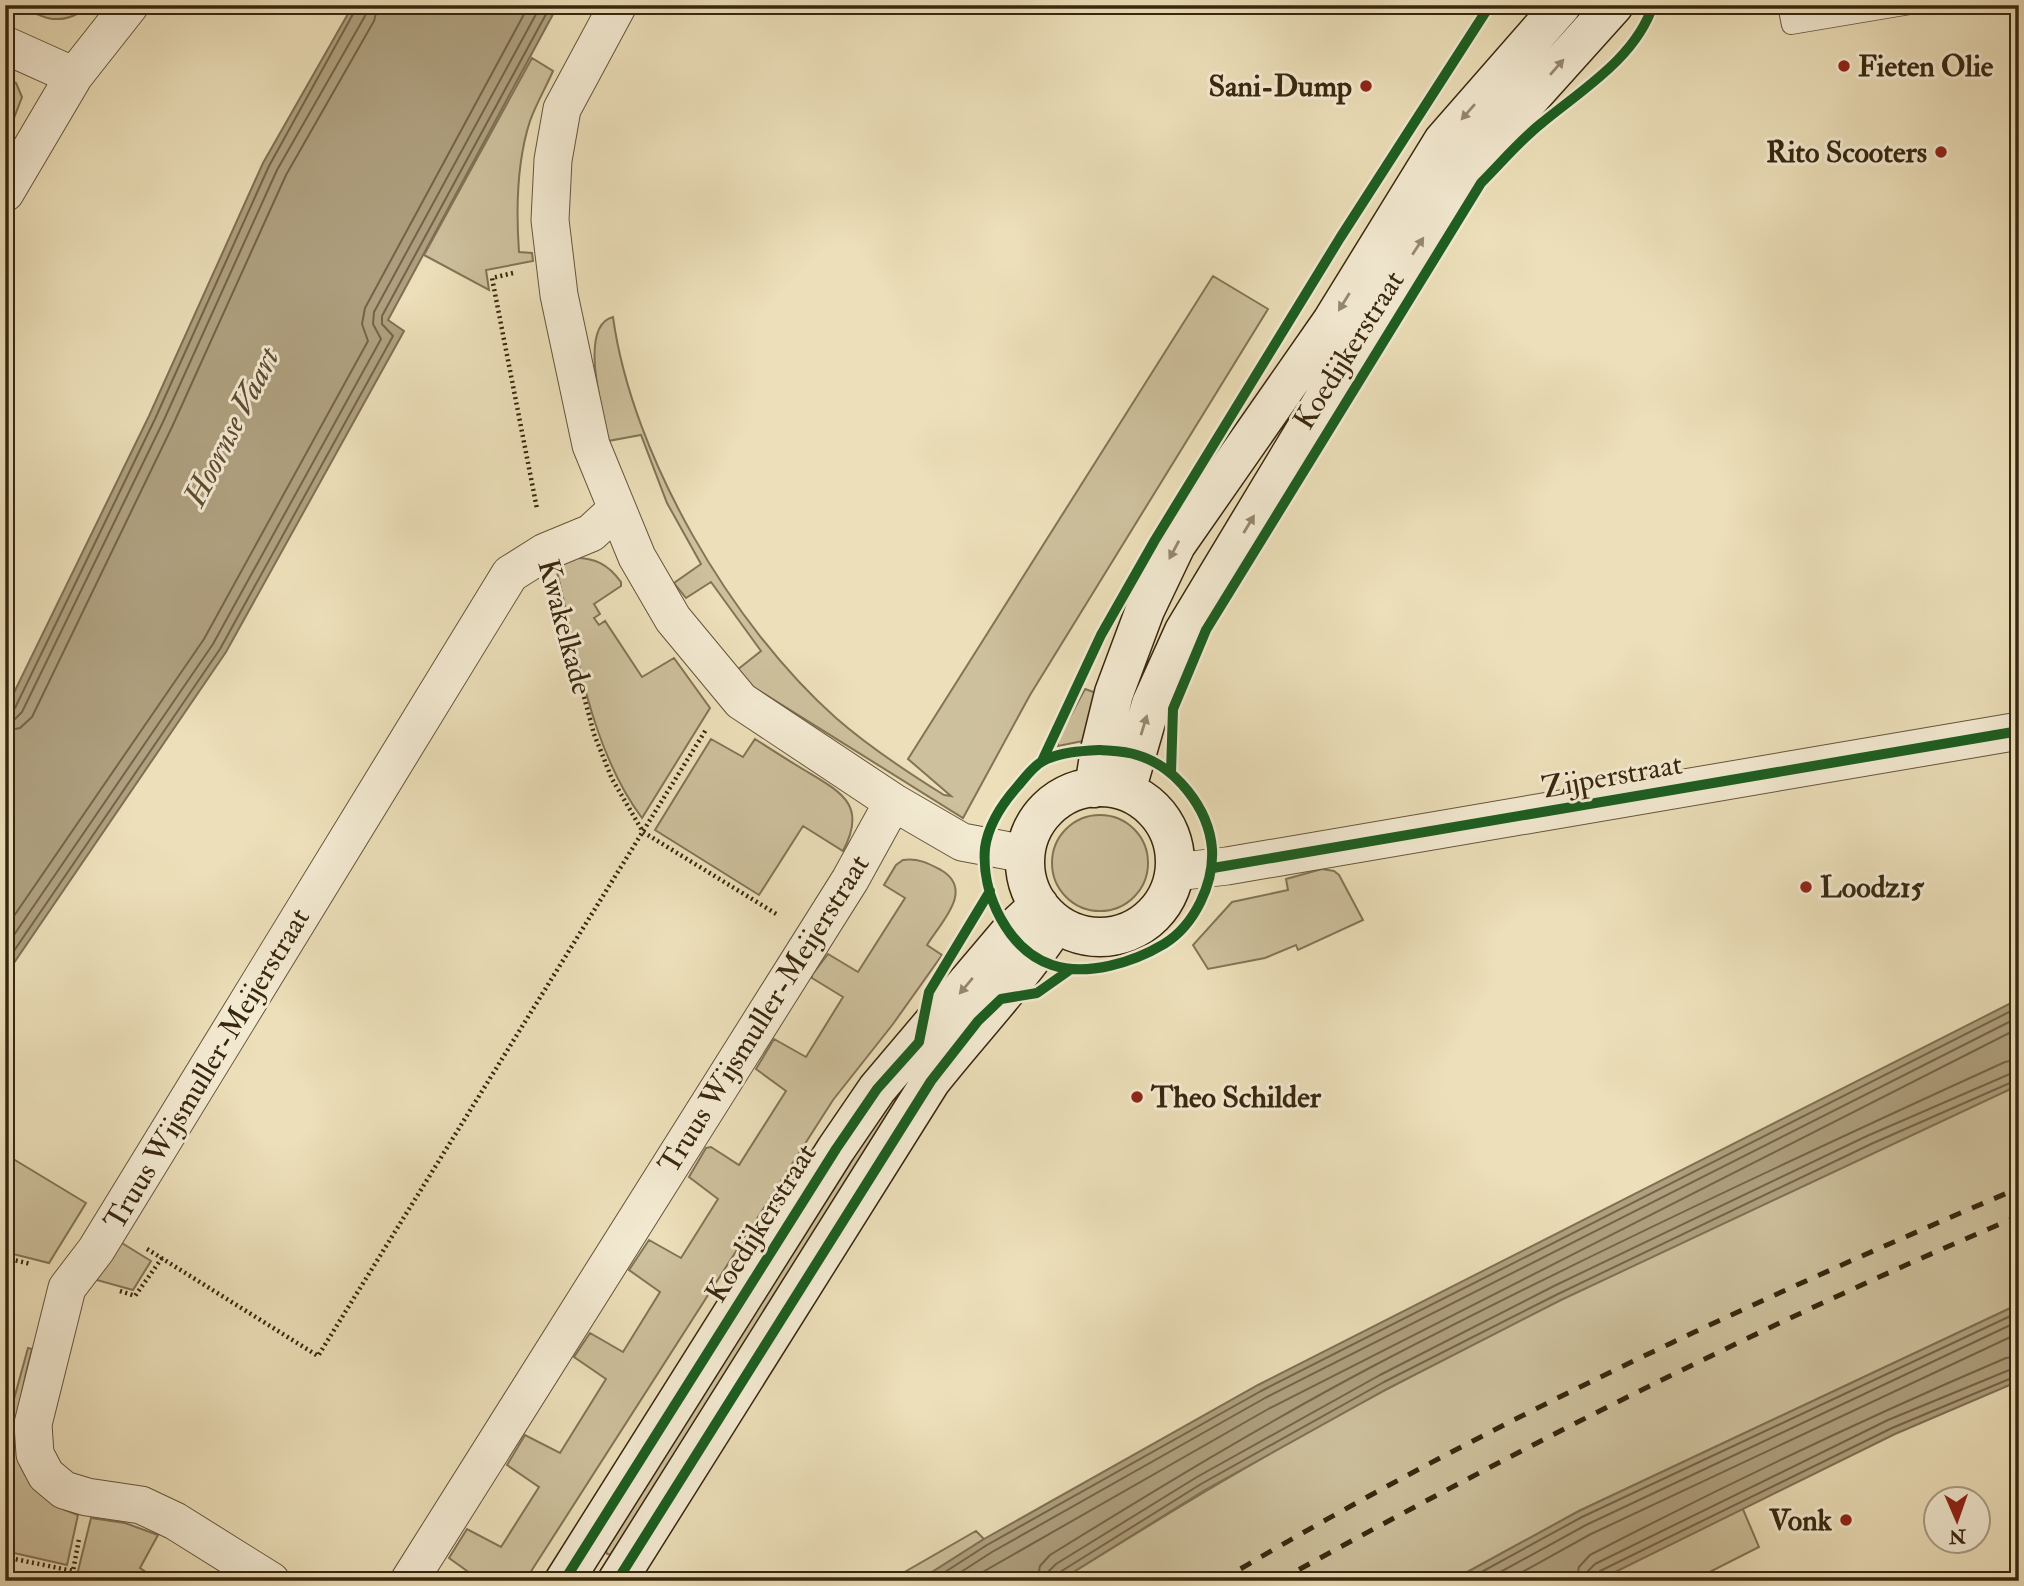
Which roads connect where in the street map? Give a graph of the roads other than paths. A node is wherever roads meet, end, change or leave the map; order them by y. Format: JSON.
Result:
{"nodes":[{"id":1,"x":130,"y":5,"type":"edge"},
{"id":2,"x":618,"y":5,"type":"edge"},
{"id":3,"x":1562,"y":5,"type":"edge"},
{"id":4,"x":1614,"y":5,"type":"edge"},
{"id":5,"x":1787,"y":5,"type":"edge"},
{"id":6,"x":1910,"y":5,"type":"edge"},
{"id":7,"x":5,"y":45,"type":"edge"},
{"id":8,"x":74,"y":76,"type":"junction"},
{"id":9,"x":5,"y":193,"type":"edge"},
{"id":10,"x":617,"y":509,"type":"junction"},
{"id":11,"x":2019,"y":731,"type":"edge"},
{"id":12,"x":1110,"y":790,"type":"junction"},
{"id":13,"x":893,"y":802,"type":"junction"},
{"id":14,"x":1025,"y":854,"type":"junction"},
{"id":15,"x":1175,"y":872,"type":"junction"},
{"id":16,"x":1047,"y":914,"type":"junction"},
{"id":17,"x":271,"y":1581,"type":"edge"},
{"id":18,"x":409,"y":1581,"type":"edge"},
{"id":19,"x":564,"y":1581,"type":"edge"},
{"id":20,"x":617,"y":1581,"type":"edge"}],
"edges":[{"from":1,"to":8,"type":"street"},
{"from":2,"to":10,"type":"street"},
{"from":3,"to":12,"type":"main road","name":"Koedijkerstraat","one_way":true},
{"from":12,"to":4,"type":"main road","name":"Koedijkerstraat","one_way":true},
{"from":5,"to":6,"type":"lane"},
{"from":7,"to":8,"type":"street"},
{"from":8,"to":9,"type":"street"},
{"from":10,"to":13,"type":"street"},
{"from":10,"to":17,"type":"street","name":"Truus Wijsmuller-Meijerstraat"},
{"from":11,"to":15,"type":"street","name":"Zijperstraat"},
{"from":12,"to":14,"type":"main road"},
{"from":12,"to":15,"type":"main road"},
{"from":13,"to":14,"type":"street"},
{"from":13,"to":18,"type":"street","name":"Truus Wijsmuller-Meijerstraat"},
{"from":14,"to":16,"type":"main road"},
{"from":15,"to":16,"type":"main road"},
{"from":16,"to":19,"type":"main road","name":"Koedijkerstraat","one_way":true},
{"from":16,"to":20,"type":"main road"}]}
